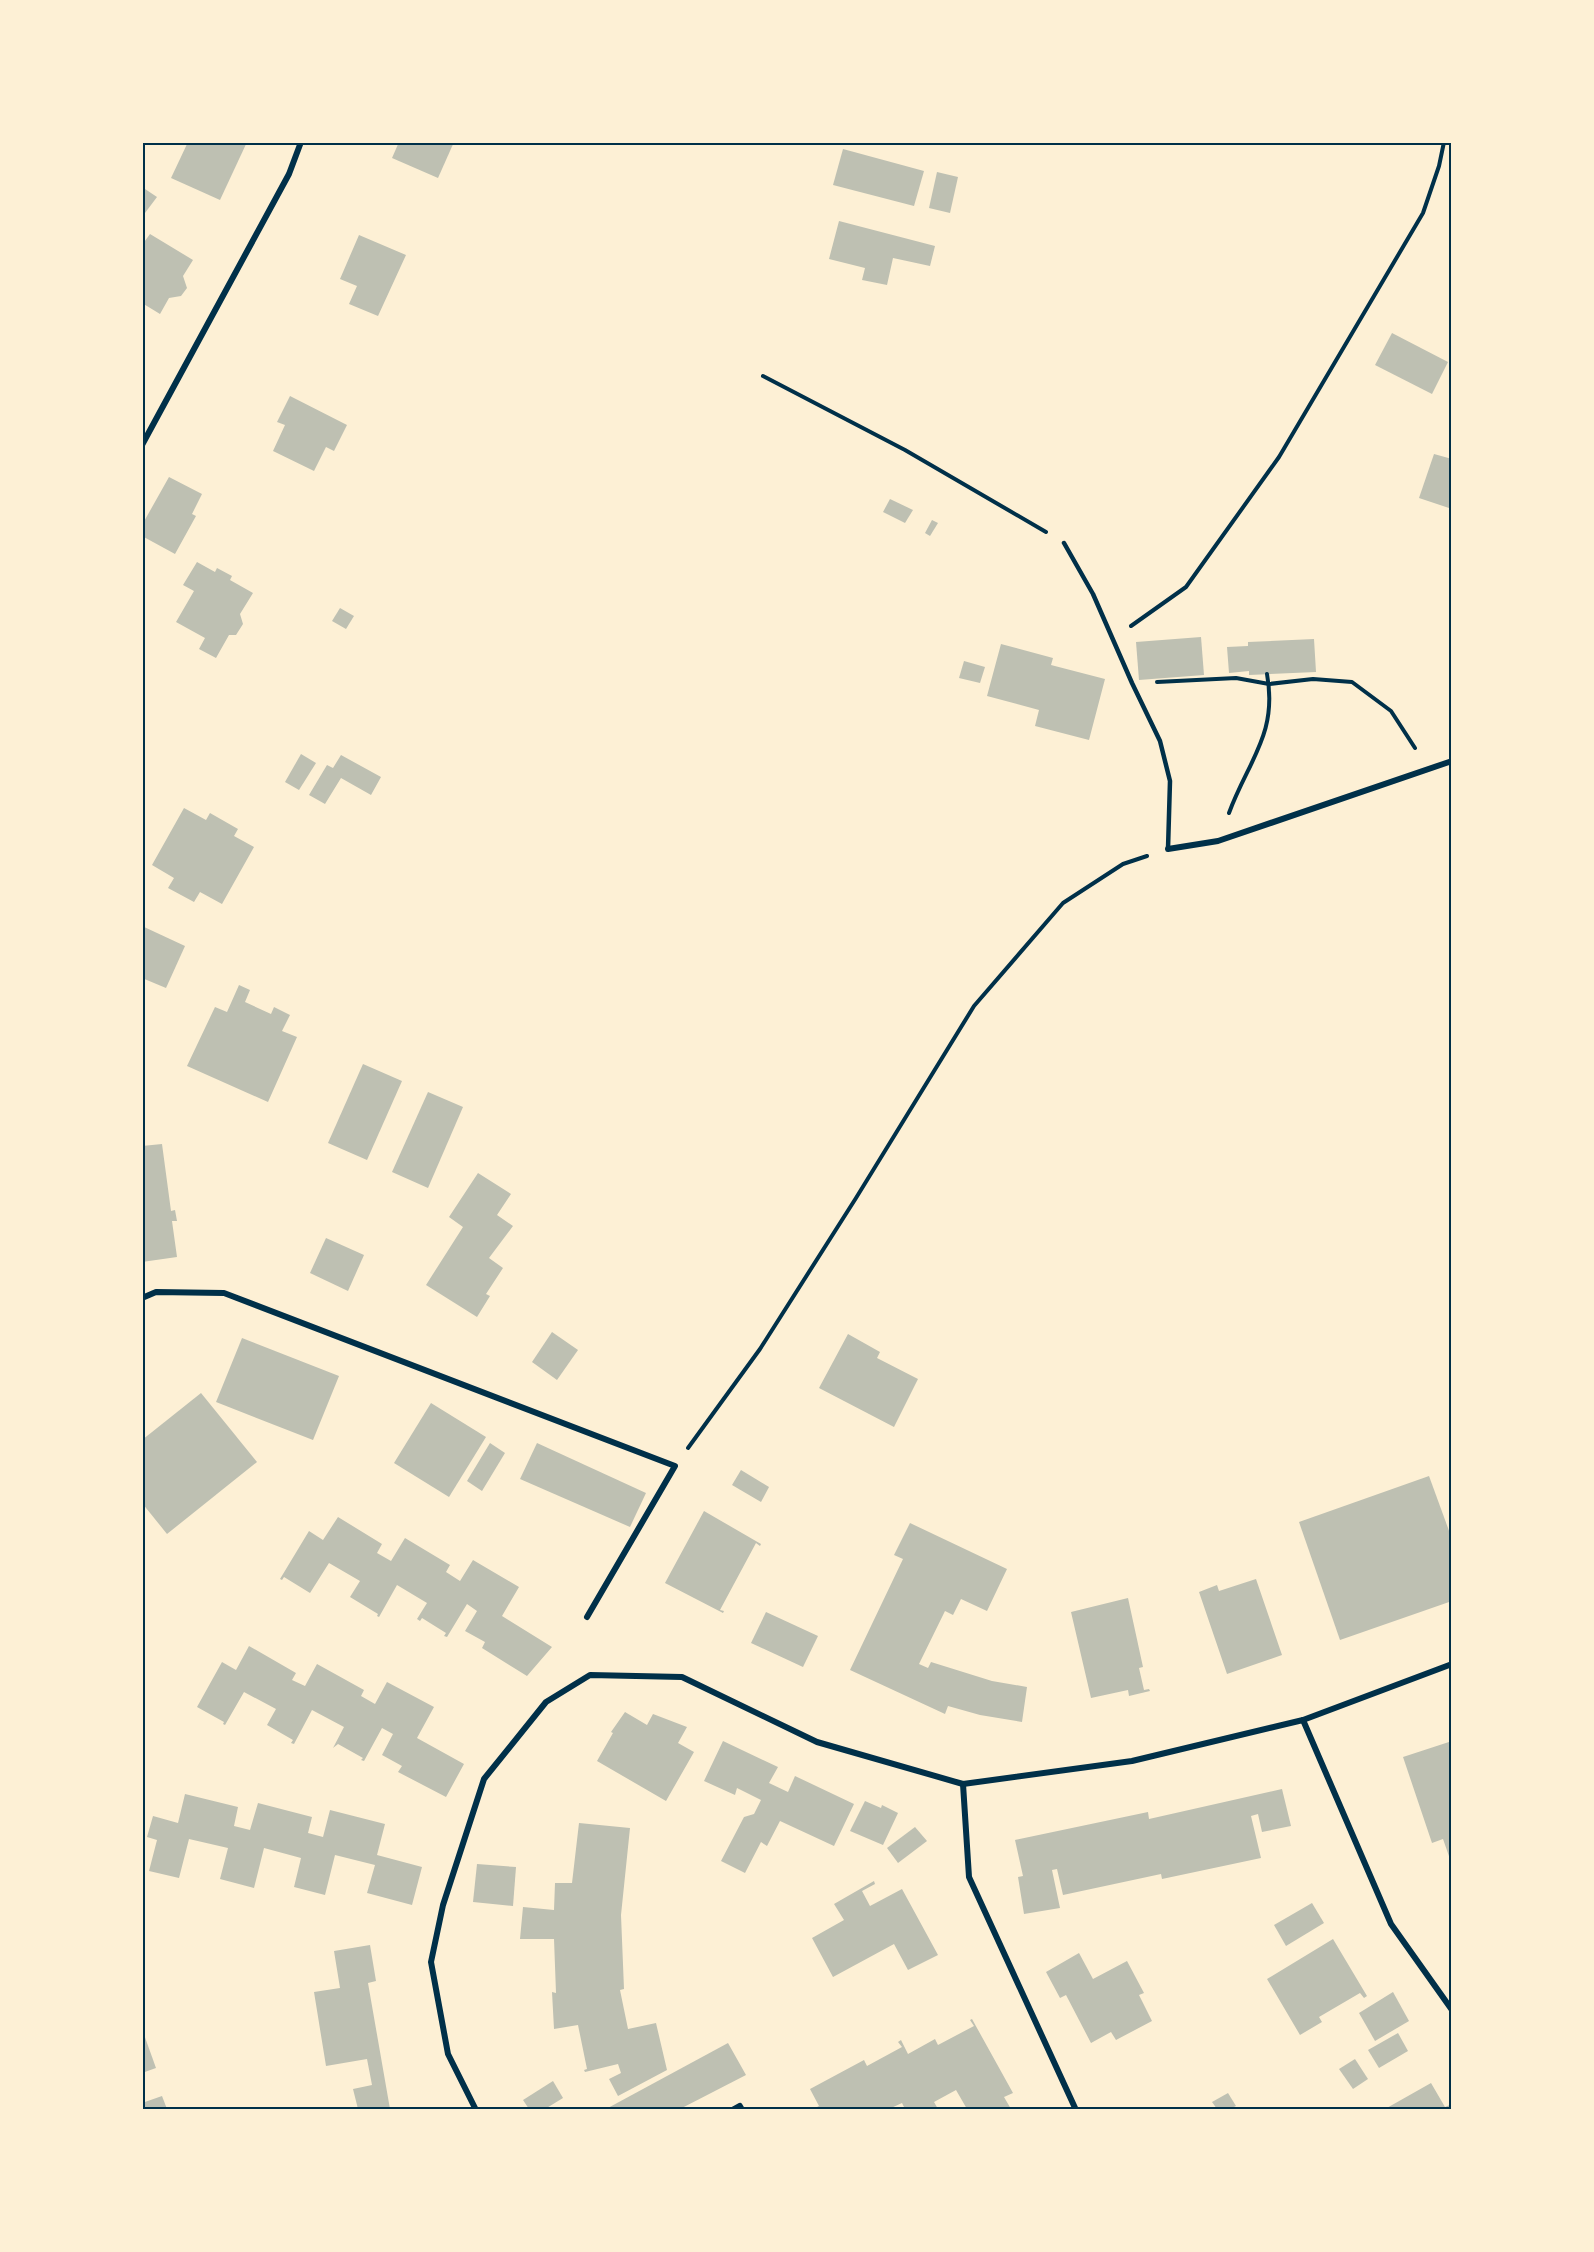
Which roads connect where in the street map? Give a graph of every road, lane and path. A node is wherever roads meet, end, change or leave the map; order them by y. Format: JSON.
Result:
{"nodes":[{"id":1,"x":301,"y":142,"type":"edge"},
{"id":2,"x":1444,"y":142,"type":"edge"},
{"id":3,"x":763,"y":376,"type":"dead end"},
{"id":4,"x":142,"y":445,"type":"edge"},
{"id":5,"x":1064,"y":543,"type":"joint"},
{"id":6,"x":1113,"y":640,"type":"junction"},
{"id":7,"x":1268,"y":674,"type":"dead end"},
{"id":8,"x":1132,"y":683,"type":"junction"},
{"id":9,"x":1269,"y":684,"type":"junction"},
{"id":10,"x":1452,"y":761,"type":"edge"},
{"id":11,"x":1428,"y":769,"type":"junction"},
{"id":12,"x":1218,"y":841,"type":"junction"},
{"id":13,"x":1168,"y":849,"type":"junction"},
{"id":14,"x":142,"y":1298,"type":"edge"},
{"id":15,"x":675,"y":1466,"type":"junction"},
{"id":16,"x":587,"y":1617,"type":"dead end"},
{"id":17,"x":1452,"y":1664,"type":"edge"},
{"id":18,"x":1303,"y":1720,"type":"junction"},
{"id":19,"x":963,"y":1784,"type":"junction"},
{"id":20,"x":1452,"y":2010,"type":"edge"},
{"id":21,"x":476,"y":2109,"type":"edge"},
{"id":22,"x":730,"y":2109,"type":"edge"},
{"id":23,"x":743,"y":2109,"type":"edge"},
{"id":24,"x":1076,"y":2109,"type":"edge"}],
"edges":[{"from":1,"to":4,"type":"street"},
{"from":2,"to":6,"type":"path"},
{"from":3,"to":5,"type":"path"},
{"from":5,"to":6,"type":"lane"},
{"from":6,"to":8,"type":"lane"},
{"from":7,"to":9,"type":"path"},
{"from":8,"to":9,"type":"path"},
{"from":8,"to":13,"type":"lane"},
{"from":9,"to":11,"type":"path"},
{"from":9,"to":12,"type":"path"},
{"from":10,"to":11,"type":"street"},
{"from":11,"to":12,"type":"street"},
{"from":12,"to":13,"type":"street"},
{"from":13,"to":15,"type":"path"},
{"from":14,"to":15,"type":"street"},
{"from":15,"to":16,"type":"street"},
{"from":17,"to":18,"type":"street"},
{"from":18,"to":19,"type":"street"},
{"from":18,"to":20,"type":"street"},
{"from":19,"to":21,"type":"street"},
{"from":19,"to":24,"type":"street"},
{"from":22,"to":23,"type":"lane"}]}
